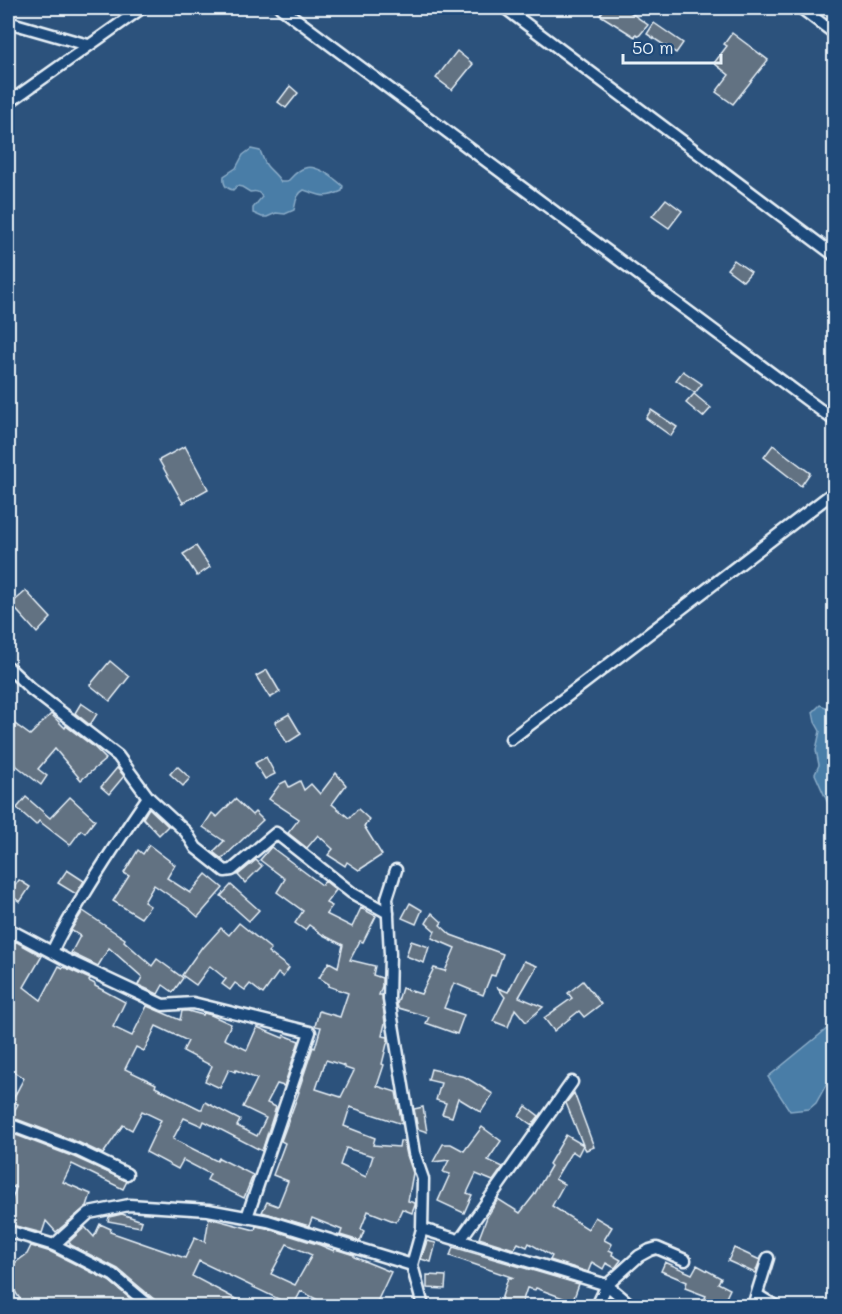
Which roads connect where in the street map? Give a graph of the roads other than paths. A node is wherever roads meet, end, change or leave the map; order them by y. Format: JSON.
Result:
{"nodes":[{"id":1,"x":141,"y":8,"type":"edge"},
{"id":2,"x":281,"y":8,"type":"edge"},
{"id":3,"x":505,"y":8,"type":"edge"},
{"id":4,"x":801,"y":8,"type":"edge"},
{"id":5,"x":8,"y":22,"type":"edge"},
{"id":6,"x":834,"y":33,"type":"edge"},
{"id":7,"x":88,"y":45,"type":"junction"},
{"id":8,"x":8,"y":103,"type":"edge"},
{"id":9,"x":834,"y":255,"type":"edge"},
{"id":10,"x":834,"y":420,"type":"edge"},
{"id":11,"x":834,"y":492,"type":"edge"},
{"id":12,"x":8,"y":667,"type":"edge"},
{"id":13,"x":511,"y":739,"type":"dead end"},
{"id":14,"x":148,"y":797,"type":"junction"},
{"id":15,"x":396,"y":870,"type":"dead end"},
{"id":16,"x":388,"y":913,"type":"junction"},
{"id":17,"x":8,"y":929,"type":"edge"},
{"id":18,"x":52,"y":952,"type":"junction"},
{"id":19,"x":572,"y":1082,"type":"dead end"},
{"id":20,"x":8,"y":1124,"type":"edge"},
{"id":21,"x":127,"y":1174,"type":"dead end"},
{"id":22,"x":247,"y":1217,"type":"junction"},
{"id":23,"x":422,"y":1229,"type":"junction"},
{"id":24,"x":8,"y":1231,"type":"edge"},
{"id":25,"x":460,"y":1240,"type":"junction"},
{"id":26,"x":54,"y":1245,"type":"junction"},
{"id":27,"x":768,"y":1258,"type":"dead end"},
{"id":28,"x":685,"y":1260,"type":"dead end"},
{"id":29,"x":412,"y":1265,"type":"junction"},
{"id":30,"x":607,"y":1285,"type":"junction"},
{"id":31,"x":757,"y":1295,"type":"junction"},
{"id":32,"x":150,"y":1306,"type":"edge"},
{"id":33,"x":423,"y":1306,"type":"edge"},
{"id":34,"x":597,"y":1306,"type":"edge"},
{"id":35,"x":632,"y":1306,"type":"edge"},
{"id":36,"x":753,"y":1306,"type":"edge"},
{"id":37,"x":775,"y":1306,"type":"edge"}],
"edges":[{"from":1,"to":7,"type":"street"},
{"from":2,"to":10,"type":"street"},
{"from":3,"to":9,"type":"street"},
{"from":4,"to":6,"type":"street"},
{"from":5,"to":7,"type":"street"},
{"from":7,"to":8,"type":"street"},
{"from":11,"to":13,"type":"street"},
{"from":12,"to":14,"type":"street"},
{"from":14,"to":16,"type":"street"},
{"from":14,"to":18,"type":"street"},
{"from":15,"to":16,"type":"street"},
{"from":16,"to":23,"type":"street"},
{"from":17,"to":18,"type":"street"},
{"from":18,"to":22,"type":"street"},
{"from":19,"to":25,"type":"street"},
{"from":20,"to":21,"type":"street"},
{"from":22,"to":26,"type":"street"},
{"from":22,"to":29,"type":"street"},
{"from":23,"to":25,"type":"street"},
{"from":23,"to":29,"type":"street"},
{"from":24,"to":26,"type":"street"},
{"from":25,"to":30,"type":"street"},
{"from":26,"to":32,"type":"street"},
{"from":27,"to":31,"type":"street"},
{"from":28,"to":30,"type":"street"},
{"from":29,"to":33,"type":"street"},
{"from":30,"to":34,"type":"street"},
{"from":30,"to":35,"type":"street"},
{"from":31,"to":36,"type":"street"},
{"from":31,"to":37,"type":"street"}]}
